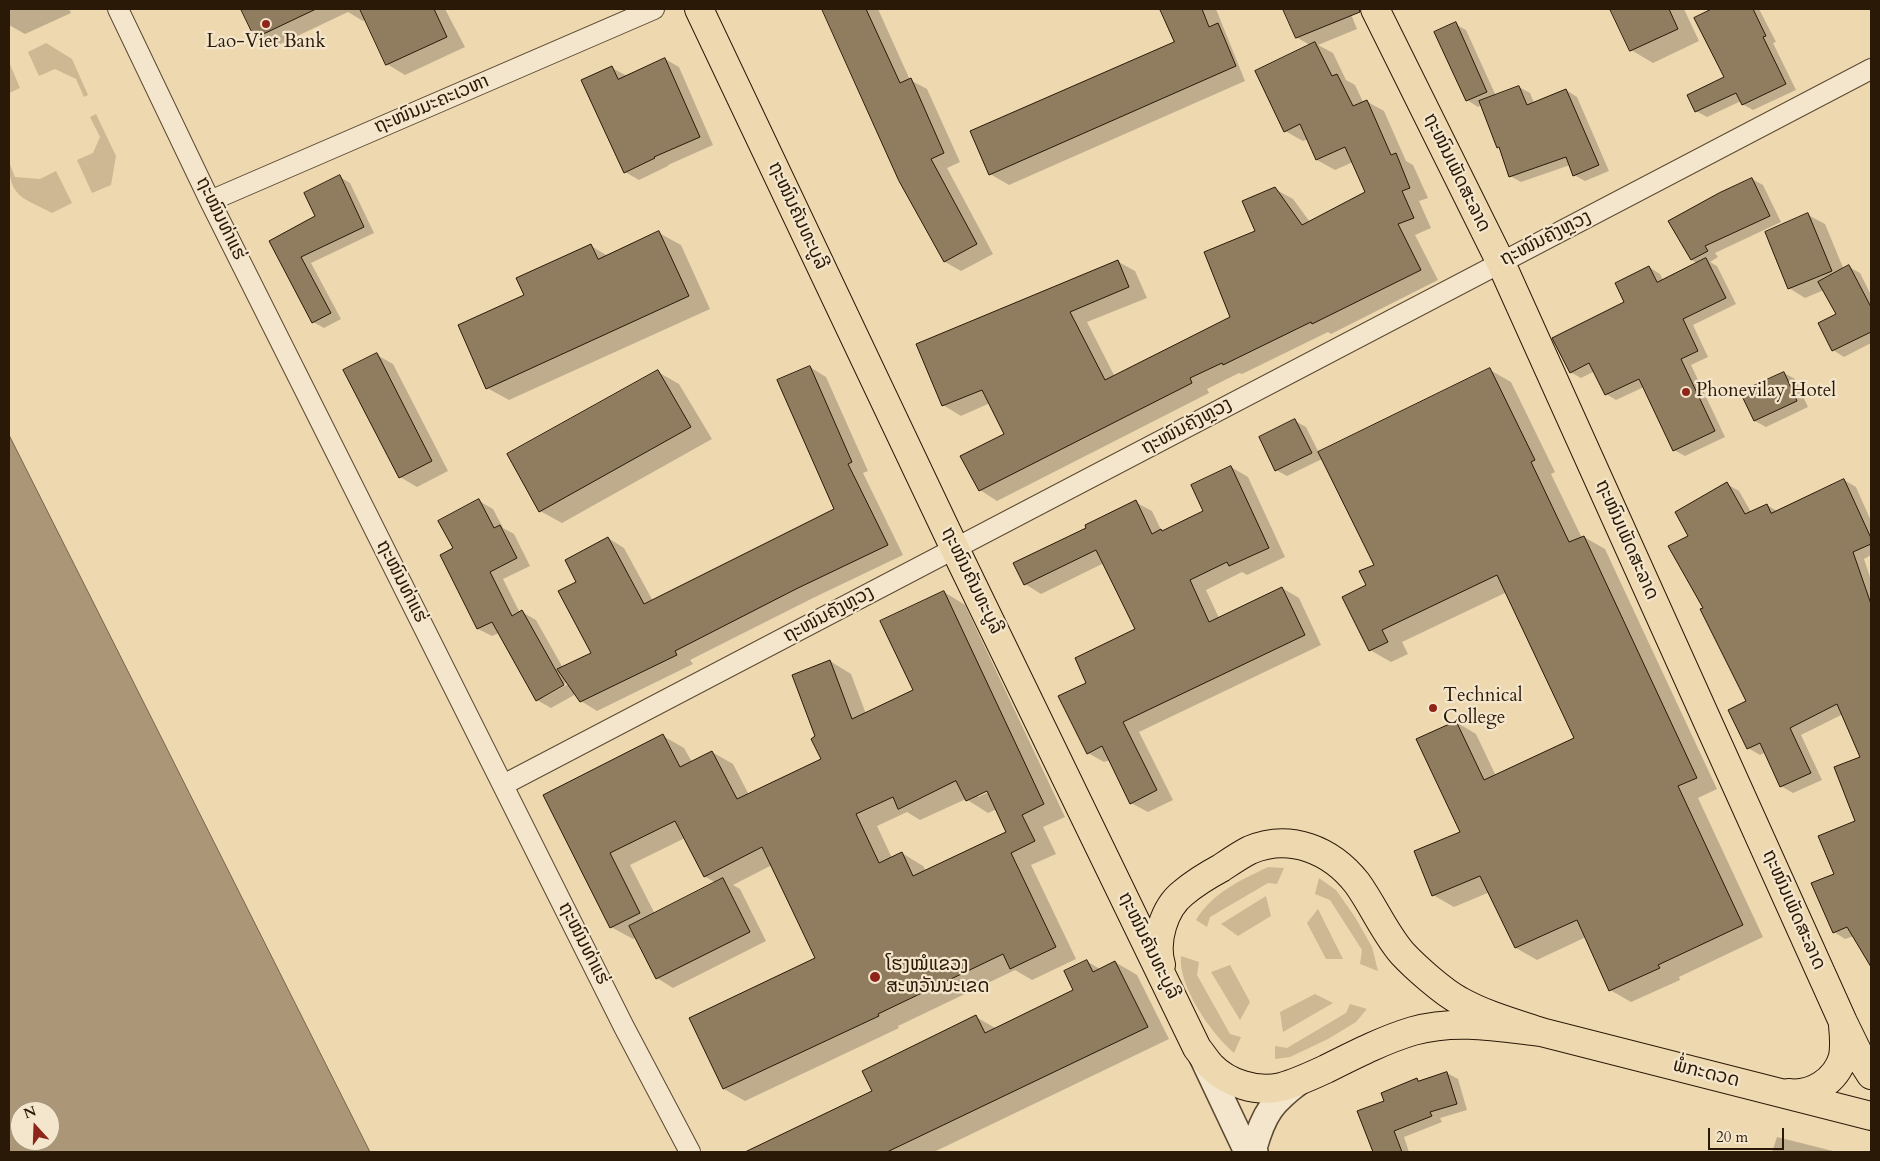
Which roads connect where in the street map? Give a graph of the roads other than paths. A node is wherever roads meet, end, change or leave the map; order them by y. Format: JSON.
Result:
{"nodes":[{"id":1,"x":118,"y":9,"type":"edge"},
{"id":2,"x":654,"y":9,"type":"edge"},
{"id":3,"x":699,"y":9,"type":"edge"},
{"id":4,"x":1374,"y":9,"type":"edge"},
{"id":5,"x":1871,"y":69,"type":"edge"},
{"id":6,"x":210,"y":201,"type":"junction"},
{"id":7,"x":1501,"y":263,"type":"junction"},
{"id":8,"x":955,"y":549,"type":"junction"},
{"id":9,"x":503,"y":786,"type":"junction"},
{"id":10,"x":1167,"y":986,"type":"junction"},
{"id":11,"x":1843,"y":1022,"type":"junction"},
{"id":12,"x":1541,"y":1032,"type":"junction"},
{"id":13,"x":1197,"y":1048,"type":"junction"},
{"id":14,"x":1871,"y":1075,"type":"edge"},
{"id":15,"x":1302,"y":1080,"type":"junction"},
{"id":16,"x":1776,"y":1092,"type":"junction"},
{"id":17,"x":1871,"y":1116,"type":"edge"},
{"id":18,"x":690,"y":1152,"type":"edge"},
{"id":19,"x":1246,"y":1152,"type":"edge"},
{"id":20,"x":1255,"y":1152,"type":"edge"}],
"edges":[{"from":1,"to":6,"type":"street","name":"ຖະໜົນທ່າແຮ່"},
{"from":2,"to":6,"type":"street","name":"ຖະໜົນມະຄະເວຫາ"},
{"from":3,"to":8,"type":"main road","name":"ຖະໜົນຄັນທະບູລີ"},
{"from":4,"to":7,"type":"main road","name":"ຖະໜົນເພັດສະລາດ"},
{"from":5,"to":7,"type":"street","name":"ຖະໜົນຄັງຫຼວງ"},
{"from":6,"to":9,"type":"street","name":"ຖະໜົນທ່າແຮ່"},
{"from":7,"to":8,"type":"street","name":"ຖະໜົນຄັງຫຼວງ"},
{"from":7,"to":11,"type":"main road","name":"ຖະໜົນເພັດສະລາດ"},
{"from":8,"to":9,"type":"street","name":"ຖະໜົນຄັງຫຼວງ"},
{"from":8,"to":10,"type":"main road","name":"ຖະໜົນຄັນທະບູລີ"},
{"from":9,"to":18,"type":"street","name":"ຖະໜົນທ່າແຮ່"},
{"from":10,"to":12,"type":"main road"},
{"from":10,"to":13,"type":"main road","name":"ຖະໜົນຄັນທະບູລີ"},
{"from":11,"to":14,"type":"main road","name":"ຖະໜົນເພັດສະລາດ"},
{"from":11,"to":16,"type":"main road"},
{"from":12,"to":15,"type":"main road"},
{"from":12,"to":16,"type":"main road","name":"ພໍ່ກະດວດ"},
{"from":13,"to":15,"type":"main road"},
{"from":13,"to":19,"type":"street","name":"ຖະໜົນຄັນທະບູລີ"},
{"from":15,"to":20,"type":"street"},
{"from":16,"to":17,"type":"main road","name":"ພໍ່ກະດວດ"}]}
